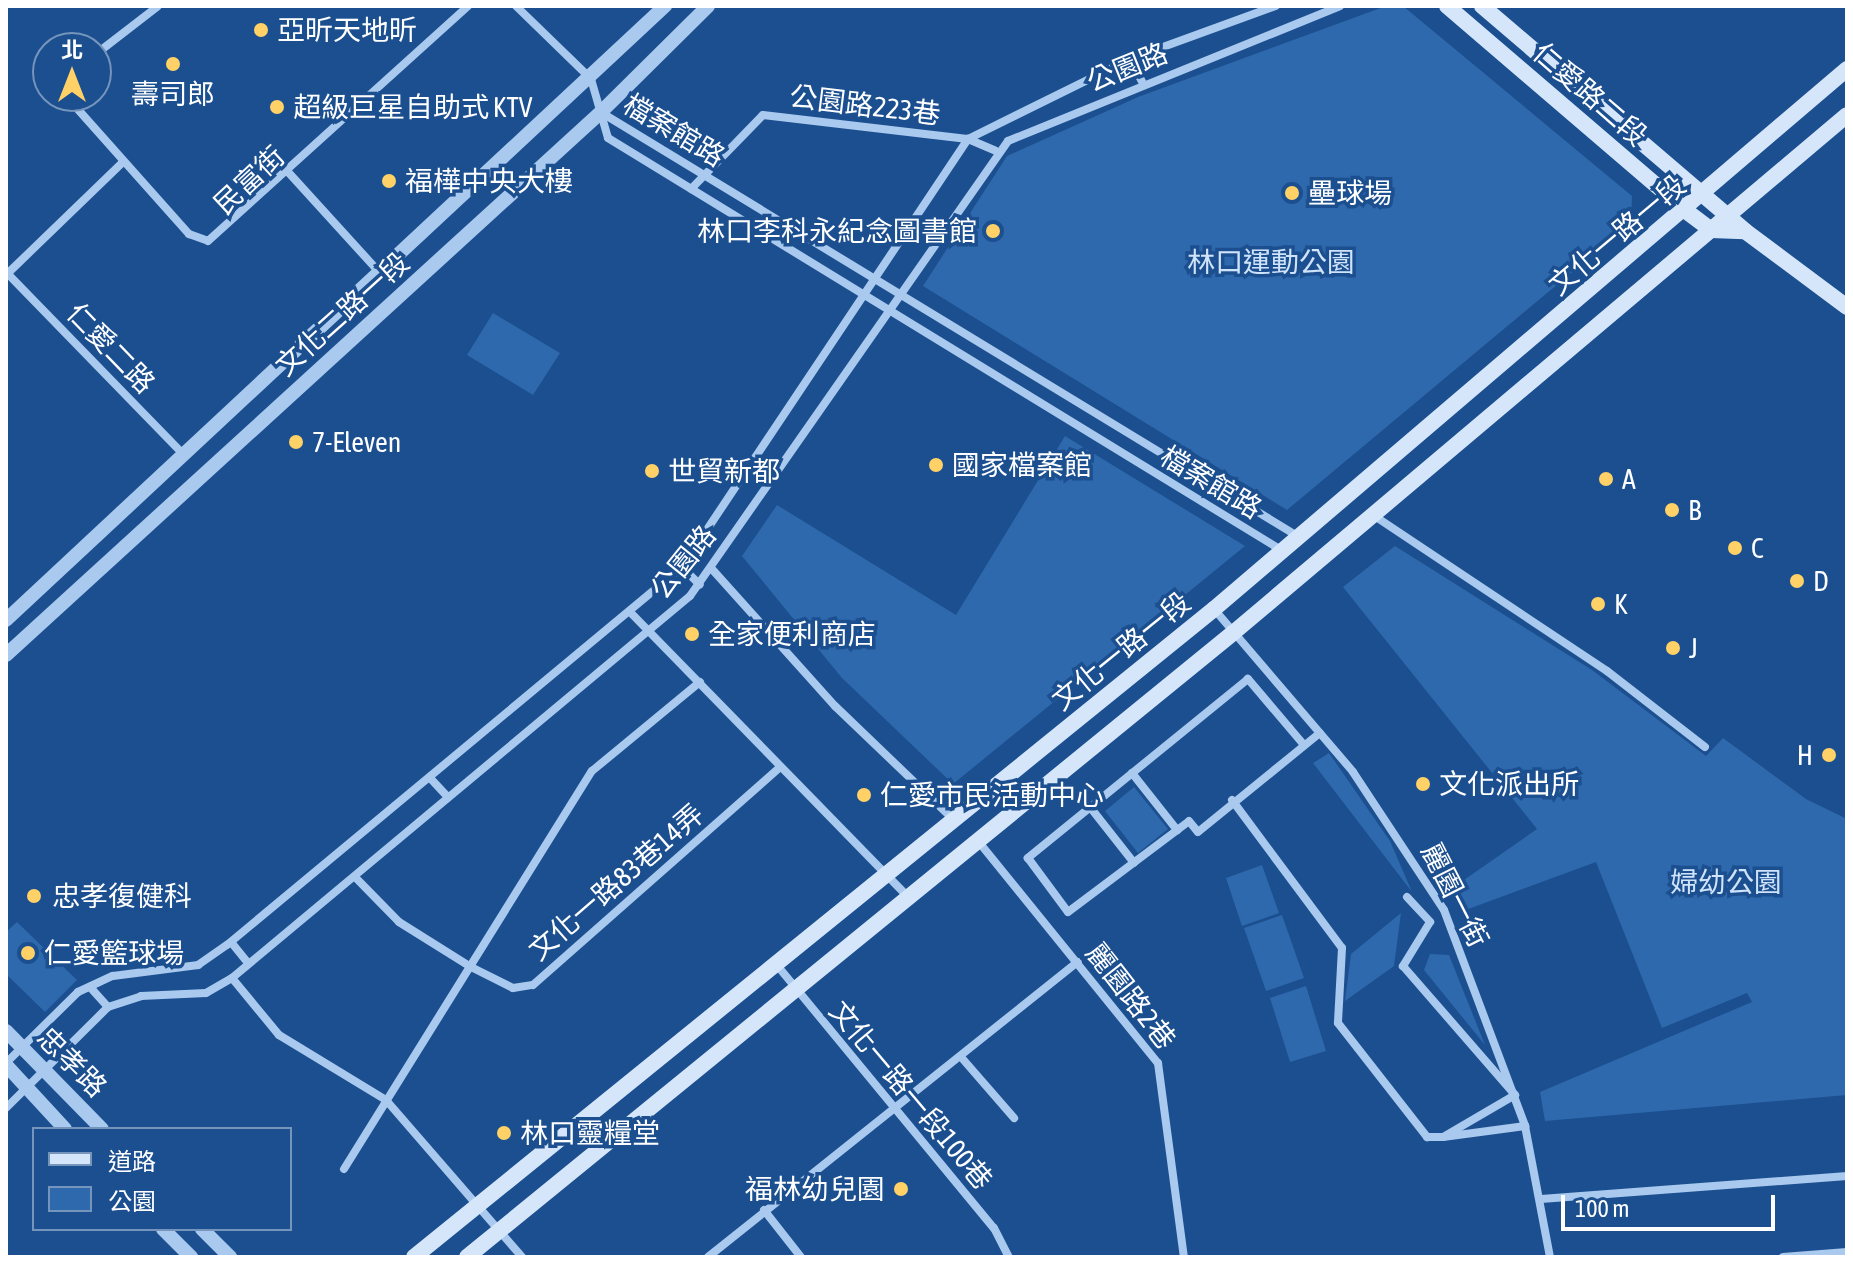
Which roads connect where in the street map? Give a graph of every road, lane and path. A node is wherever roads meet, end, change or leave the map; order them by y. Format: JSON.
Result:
{"nodes":[{"id":1,"x":157,"y":6,"type":"edge"},
{"id":2,"x":468,"y":6,"type":"edge"},
{"id":3,"x":516,"y":6,"type":"edge"},
{"id":4,"x":665,"y":6,"type":"edge"},
{"id":5,"x":708,"y":6,"type":"edge"},
{"id":6,"x":1276,"y":6,"type":"edge"},
{"id":7,"x":1447,"y":6,"type":"edge"},
{"id":8,"x":1482,"y":6,"type":"edge"},
{"id":9,"x":1337,"y":7,"type":"edge"},
{"id":10,"x":112,"y":41,"type":"edge"},
{"id":11,"x":1130,"y":59,"type":"junction"},
{"id":12,"x":1847,"y":69,"type":"edge"},
{"id":13,"x":591,"y":79,"type":"junction"},
{"id":14,"x":1143,"y":83,"type":"junction"},
{"id":15,"x":79,"y":112,"type":"edge"},
{"id":16,"x":601,"y":112,"type":"junction"},
{"id":17,"x":1847,"y":115,"type":"edge"},
{"id":18,"x":968,"y":139,"type":"junction"},
{"id":19,"x":996,"y":151,"type":"junction"},
{"id":20,"x":122,"y":163,"type":"junction"},
{"id":21,"x":289,"y":173,"type":"junction"},
{"id":22,"x":705,"y":174,"type":"junction"},
{"id":23,"x":691,"y":189,"type":"junction"},
{"id":24,"x":1707,"y":193,"type":"junction"},
{"id":25,"x":1686,"y":211,"type":"junction"},
{"id":26,"x":1730,"y":213,"type":"junction"},
{"id":27,"x":1711,"y":230,"type":"junction"},
{"id":28,"x":1745,"y":231,"type":"junction"},
{"id":29,"x":7,"y":274,"type":"edge"},
{"id":30,"x":381,"y":274,"type":"junction"},
{"id":31,"x":874,"y":277,"type":"junction"},
{"id":32,"x":863,"y":294,"type":"junction"},
{"id":33,"x":902,"y":295,"type":"junction"},
{"id":34,"x":1847,"y":307,"type":"edge"},
{"id":35,"x":891,"y":311,"type":"junction"},
{"id":36,"x":184,"y":455,"type":"junction"},
{"id":37,"x":1373,"y":515,"type":"junction"},
{"id":38,"x":1299,"y":537,"type":"junction"},
{"id":39,"x":1283,"y":551,"type":"junction"},
{"id":40,"x":682,"y":567,"type":"junction"},
{"id":41,"x":711,"y":568,"type":"junction"},
{"id":42,"x":700,"y":585,"type":"junction"},
{"id":43,"x":1214,"y":609,"type":"junction"},
{"id":44,"x":631,"y":613,"type":"junction"},
{"id":45,"x":6,"y":620,"type":"edge"},
{"id":46,"x":650,"y":632,"type":"junction"},
{"id":47,"x":1233,"y":633,"type":"junction"},
{"id":48,"x":6,"y":655,"type":"edge"},
{"id":49,"x":700,"y":682,"type":"junction"},
{"id":50,"x":1320,"y":733,"type":"junction"},
{"id":51,"x":1304,"y":745,"type":"junction"},
{"id":52,"x":1705,"y":747,"type":"dead end"},
{"id":53,"x":779,"y":768,"type":"junction"},
{"id":54,"x":1132,"y":773,"type":"junction"},
{"id":55,"x":431,"y":779,"type":"junction"},
{"id":56,"x":448,"y":797,"type":"junction"},
{"id":57,"x":1232,"y":800,"type":"junction"},
{"id":58,"x":1090,"y":807,"type":"junction"},
{"id":59,"x":954,"y":820,"type":"junction"},
{"id":60,"x":1177,"y":830,"type":"junction"},
{"id":61,"x":978,"y":841,"type":"junction"},
{"id":62,"x":1134,"y":863,"type":"junction"},
{"id":63,"x":888,"y":873,"type":"junction"},
{"id":64,"x":355,"y":877,"type":"junction"},
{"id":65,"x":909,"y":897,"type":"junction"},
{"id":66,"x":1407,"y":897,"type":"dead end"},
{"id":67,"x":231,"y":942,"type":"junction"},
{"id":68,"x":1078,"y":962,"type":"junction"},
{"id":69,"x":248,"y":963,"type":"junction"},
{"id":70,"x":776,"y":963,"type":"junction"},
{"id":71,"x":471,"y":967,"type":"junction"},
{"id":72,"x":232,"y":978,"type":"junction"},
{"id":73,"x":90,"y":987,"type":"junction"},
{"id":74,"x":795,"y":990,"type":"junction"},
{"id":75,"x":108,"y":1007,"type":"junction"},
{"id":76,"x":6,"y":1031,"type":"edge"},
{"id":77,"x":21,"y":1047,"type":"junction"},
{"id":78,"x":961,"y":1057,"type":"junction"},
{"id":79,"x":6,"y":1064,"type":"edge"},
{"id":80,"x":43,"y":1069,"type":"junction"},
{"id":81,"x":27,"y":1086,"type":"junction"},
{"id":82,"x":1515,"y":1095,"type":"junction"},
{"id":83,"x":386,"y":1100,"type":"junction"},
{"id":84,"x":6,"y":1108,"type":"edge"},
{"id":85,"x":894,"y":1110,"type":"junction"},
{"id":86,"x":1014,"y":1118,"type":"dead end"},
{"id":87,"x":1525,"y":1126,"type":"junction"},
{"id":88,"x":63,"y":1127,"type":"edge"},
{"id":89,"x":100,"y":1127,"type":"edge"},
{"id":90,"x":1443,"y":1137,"type":"junction"},
{"id":91,"x":344,"y":1169,"type":"dead end"},
{"id":92,"x":1847,"y":1176,"type":"edge"},
{"id":93,"x":1541,"y":1199,"type":"junction"},
{"id":94,"x":480,"y":1204,"type":"junction"},
{"id":95,"x":764,"y":1210,"type":"junction"},
{"id":96,"x":500,"y":1230,"type":"junction"},
{"id":97,"x":165,"y":1231,"type":"edge"},
{"id":98,"x":204,"y":1231,"type":"edge"},
{"id":99,"x":1847,"y":1252,"type":"edge"},
{"id":100,"x":191,"y":1257,"type":"edge"},
{"id":101,"x":230,"y":1257,"type":"edge"},
{"id":102,"x":414,"y":1257,"type":"edge"},
{"id":103,"x":467,"y":1257,"type":"edge"},
{"id":104,"x":522,"y":1257,"type":"edge"},
{"id":105,"x":708,"y":1257,"type":"edge"},
{"id":106,"x":801,"y":1257,"type":"edge"},
{"id":107,"x":1009,"y":1257,"type":"edge"},
{"id":108,"x":1184,"y":1257,"type":"edge"},
{"id":109,"x":1550,"y":1257,"type":"edge"},
{"id":110,"x":1783,"y":1257,"type":"edge"}],
"edges":[{"from":1,"to":10,"type":"street"},
{"from":2,"to":21,"type":"street","name":"民富街"},
{"from":3,"to":13,"type":"street"},
{"from":4,"to":13,"type":"street","name":"文化二路一段"},
{"from":5,"to":16,"type":"street","name":"文化二路一段"},
{"from":6,"to":11,"type":"street","name":"公園路"},
{"from":7,"to":25,"type":"main road","name":"仁愛路二段"},
{"from":8,"to":24,"type":"main road","name":"仁愛路二段"},
{"from":9,"to":14,"type":"street","name":"公園路"},
{"from":11,"to":14,"type":"street"},
{"from":11,"to":18,"type":"street","name":"公園路"},
{"from":12,"to":24,"type":"main road","name":"文化一路一段"},
{"from":13,"to":16,"type":"street"},
{"from":13,"to":30,"type":"street","name":"文化二路一段"},
{"from":14,"to":19,"type":"street","name":"公園路"},
{"from":15,"to":20,"type":"street","name":"民富街"},
{"from":16,"to":22,"type":"street","name":"檔案館路"},
{"from":16,"to":23,"type":"street","name":"檔案館路"},
{"from":16,"to":48,"type":"street","name":"文化二路一段"},
{"from":17,"to":26,"type":"main road","name":"文化一路一段"},
{"from":18,"to":19,"type":"street"},
{"from":18,"to":22,"type":"street","name":"公園路223巷"},
{"from":18,"to":31,"type":"street","name":"公園路"},
{"from":19,"to":33,"type":"street","name":"公園路"},
{"from":20,"to":21,"type":"street","name":"民富街"},
{"from":20,"to":29,"type":"street"},
{"from":21,"to":30,"type":"street"},
{"from":22,"to":23,"type":"street","name":"公園路223巷"},
{"from":22,"to":31,"type":"street","name":"檔案館路"},
{"from":23,"to":32,"type":"street","name":"檔案館路"},
{"from":24,"to":25,"type":"main road","name":"文化一路一段"},
{"from":24,"to":26,"type":"main road","name":"仁愛路二段"},
{"from":25,"to":27,"type":"main road","name":"仁愛路二段"},
{"from":25,"to":38,"type":"main road","name":"文化一路一段"},
{"from":26,"to":27,"type":"main road","name":"文化一路一段"},
{"from":26,"to":28,"type":"main road","name":"仁愛路二段"},
{"from":27,"to":28,"type":"main road"},
{"from":27,"to":37,"type":"main road","name":"文化一路一段"},
{"from":28,"to":34,"type":"main road","name":"仁愛路二段"},
{"from":29,"to":36,"type":"street","name":"仁愛二路"},
{"from":30,"to":36,"type":"street","name":"文化二路一段"},
{"from":31,"to":32,"type":"street","name":"公園路"},
{"from":31,"to":33,"type":"street","name":"檔案館路"},
{"from":32,"to":35,"type":"street","name":"檔案館路"},
{"from":32,"to":40,"type":"street","name":"公園路"},
{"from":33,"to":35,"type":"street","name":"公園路"},
{"from":33,"to":38,"type":"street","name":"檔案館路"},
{"from":35,"to":39,"type":"street","name":"檔案館路"},
{"from":35,"to":41,"type":"street","name":"公園路"},
{"from":36,"to":45,"type":"street","name":"文化二路一段"},
{"from":37,"to":47,"type":"main road","name":"文化一路一段"},
{"from":37,"to":52,"type":"street"},
{"from":38,"to":39,"type":"main road","name":"文化一路一段"},
{"from":39,"to":43,"type":"main road","name":"文化一路一段"},
{"from":40,"to":42,"type":"street"},
{"from":40,"to":44,"type":"street","name":"公園路"},
{"from":41,"to":42,"type":"street","name":"公園路"},
{"from":41,"to":59,"type":"street"},
{"from":42,"to":46,"type":"street","name":"公園路"},
{"from":43,"to":47,"type":"street","name":"麗園一街"},
{"from":43,"to":59,"type":"main road","name":"文化一路一段"},
{"from":44,"to":46,"type":"street"},
{"from":44,"to":55,"type":"street","name":"公園路"},
{"from":46,"to":49,"type":"street"},
{"from":46,"to":56,"type":"street","name":"公園路"},
{"from":47,"to":50,"type":"street","name":"麗園一街"},
{"from":47,"to":61,"type":"main road","name":"文化一路一段"},
{"from":49,"to":53,"type":"street"},
{"from":49,"to":71,"type":"street","name":"文化一路83巷14弄"},
{"from":50,"to":51,"type":"street"},
{"from":50,"to":82,"type":"street","name":"麗園一街"},
{"from":51,"to":54,"type":"street"},
{"from":51,"to":57,"type":"street"},
{"from":53,"to":63,"type":"street"},
{"from":53,"to":71,"type":"street","name":"文化一路83巷14弄"},
{"from":54,"to":58,"type":"street"},
{"from":54,"to":60,"type":"street"},
{"from":55,"to":56,"type":"street"},
{"from":55,"to":67,"type":"street","name":"公園路"},
{"from":56,"to":64,"type":"street","name":"公園路"},
{"from":57,"to":60,"type":"street"},
{"from":57,"to":90,"type":"street"},
{"from":58,"to":62,"type":"street"},
{"from":58,"to":62,"type":"street"},
{"from":59,"to":63,"type":"main road","name":"文化一路一段"},
{"from":60,"to":62,"type":"street"},
{"from":61,"to":65,"type":"main road","name":"文化一路一段"},
{"from":61,"to":68,"type":"street","name":"麗園路2巷"},
{"from":63,"to":65,"type":"street"},
{"from":63,"to":70,"type":"main road","name":"文化一路一段"},
{"from":64,"to":69,"type":"street","name":"公園路"},
{"from":64,"to":71,"type":"street"},
{"from":65,"to":74,"type":"main road","name":"文化一路一段"},
{"from":66,"to":82,"type":"street"},
{"from":67,"to":69,"type":"street"},
{"from":67,"to":73,"type":"street","name":"公園路"},
{"from":68,"to":78,"type":"street"},
{"from":68,"to":108,"type":"street","name":"麗園路2巷"},
{"from":69,"to":72,"type":"street","name":"公園路"},
{"from":70,"to":74,"type":"street","name":"文化一路一段100巷"},
{"from":70,"to":94,"type":"main road","name":"文化一路一段"},
{"from":71,"to":83,"type":"street","name":"文化一路83巷14弄"},
{"from":72,"to":75,"type":"street","name":"公園路"},
{"from":72,"to":83,"type":"street"},
{"from":73,"to":75,"type":"street"},
{"from":73,"to":77,"type":"street","name":"公園路"},
{"from":74,"to":85,"type":"street","name":"文化一路一段100巷"},
{"from":74,"to":96,"type":"main road","name":"文化一路一段"},
{"from":75,"to":80,"type":"street","name":"公園路"},
{"from":76,"to":77,"type":"street","name":"忠孝路"},
{"from":77,"to":79,"type":"street","name":"公園路"},
{"from":77,"to":80,"type":"street","name":"忠孝路"},
{"from":78,"to":85,"type":"street"},
{"from":78,"to":86,"type":"street"},
{"from":79,"to":81,"type":"street","name":"忠孝路"},
{"from":80,"to":81,"type":"street","name":"公園路"},
{"from":80,"to":89,"type":"street","name":"忠孝路"},
{"from":81,"to":84,"type":"street","name":"公園路"},
{"from":81,"to":88,"type":"street","name":"忠孝路"},
{"from":82,"to":87,"type":"street","name":"麗園一街"},
{"from":82,"to":90,"type":"street"},
{"from":83,"to":91,"type":"street","name":"文化一路83巷14弄"},
{"from":83,"to":94,"type":"street"},
{"from":85,"to":95,"type":"street"},
{"from":85,"to":107,"type":"street","name":"文化一路一段100巷"},
{"from":87,"to":90,"type":"street"},
{"from":87,"to":93,"type":"street","name":"麗園一街"},
{"from":92,"to":93,"type":"street"},
{"from":93,"to":109,"type":"street","name":"麗園一街"},
{"from":94,"to":96,"type":"street"},
{"from":94,"to":102,"type":"main road","name":"文化一路一段"},
{"from":95,"to":105,"type":"street"},
{"from":95,"to":106,"type":"street"},
{"from":96,"to":103,"type":"main road","name":"文化一路一段"},
{"from":96,"to":104,"type":"street"},
{"from":97,"to":100,"type":"street"},
{"from":98,"to":101,"type":"street"},
{"from":99,"to":110,"type":"street"}]}
